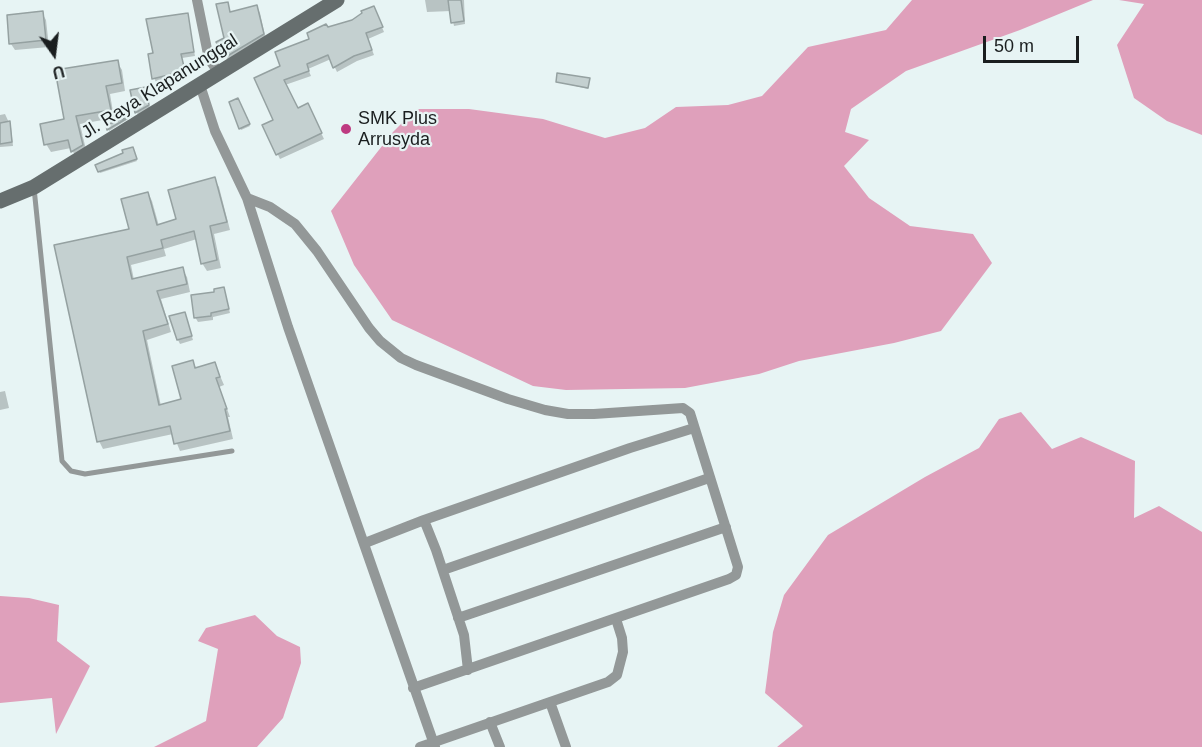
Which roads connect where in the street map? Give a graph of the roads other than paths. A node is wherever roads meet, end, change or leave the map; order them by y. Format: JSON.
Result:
{"nodes":[{"id":1,"x":197,"y":0,"type":"edge"},
{"id":2,"x":337,"y":0,"type":"edge"},
{"id":3,"x":219,"y":73,"type":"junction"},
{"id":4,"x":200,"y":85,"type":"junction"},
{"id":5,"x":34,"y":187,"type":"junction"},
{"id":6,"x":247,"y":198,"type":"junction"},
{"id":7,"x":0,"y":201,"type":"edge"},
{"id":8,"x":694,"y":428,"type":"junction"},
{"id":9,"x":232,"y":451,"type":"dead end"},
{"id":10,"x":709,"y":478,"type":"junction"},
{"id":11,"x":424,"y":520,"type":"junction"},
{"id":12,"x":726,"y":527,"type":"junction"},
{"id":13,"x":364,"y":543,"type":"junction"},
{"id":14,"x":443,"y":570,"type":"junction"},
{"id":15,"x":458,"y":618,"type":"junction"},
{"id":16,"x":615,"y":619,"type":"junction"},
{"id":17,"x":468,"y":670,"type":"junction"},
{"id":18,"x":413,"y":688,"type":"junction"},
{"id":19,"x":550,"y":702,"type":"junction"},
{"id":20,"x":490,"y":722,"type":"junction"},
{"id":21,"x":434,"y":745,"type":"edge"},
{"id":22,"x":420,"y":747,"type":"edge"},
{"id":23,"x":500,"y":747,"type":"edge"},
{"id":24,"x":566,"y":747,"type":"edge"}],
"edges":[{"from":1,"to":3,"type":"street"},
{"from":2,"to":3,"type":"street","name":"Jl. Raya Klapanunggal"},
{"from":3,"to":4,"type":"street","name":"Jl. Raya Klapanunggal"},
{"from":4,"to":5,"type":"street","name":"Jl. Raya Klapanunggal"},
{"from":4,"to":6,"type":"street"},
{"from":5,"to":7,"type":"street","name":"Jl. Raya Klapanunggal"},
{"from":5,"to":9,"type":"lane"},
{"from":6,"to":8,"type":"street"},
{"from":6,"to":13,"type":"street"},
{"from":8,"to":10,"type":"street"},
{"from":8,"to":11,"type":"street"},
{"from":10,"to":12,"type":"street"},
{"from":10,"to":14,"type":"street"},
{"from":11,"to":13,"type":"street"},
{"from":11,"to":14,"type":"street"},
{"from":12,"to":15,"type":"street"},
{"from":12,"to":16,"type":"street"},
{"from":13,"to":18,"type":"street"},
{"from":14,"to":15,"type":"street"},
{"from":15,"to":17,"type":"street"},
{"from":16,"to":17,"type":"street"},
{"from":16,"to":19,"type":"street"},
{"from":17,"to":18,"type":"street"},
{"from":18,"to":21,"type":"street"},
{"from":19,"to":20,"type":"street"},
{"from":19,"to":24,"type":"street"},
{"from":20,"to":21,"type":"street"},
{"from":20,"to":23,"type":"street"},
{"from":21,"to":22,"type":"street"}]}
